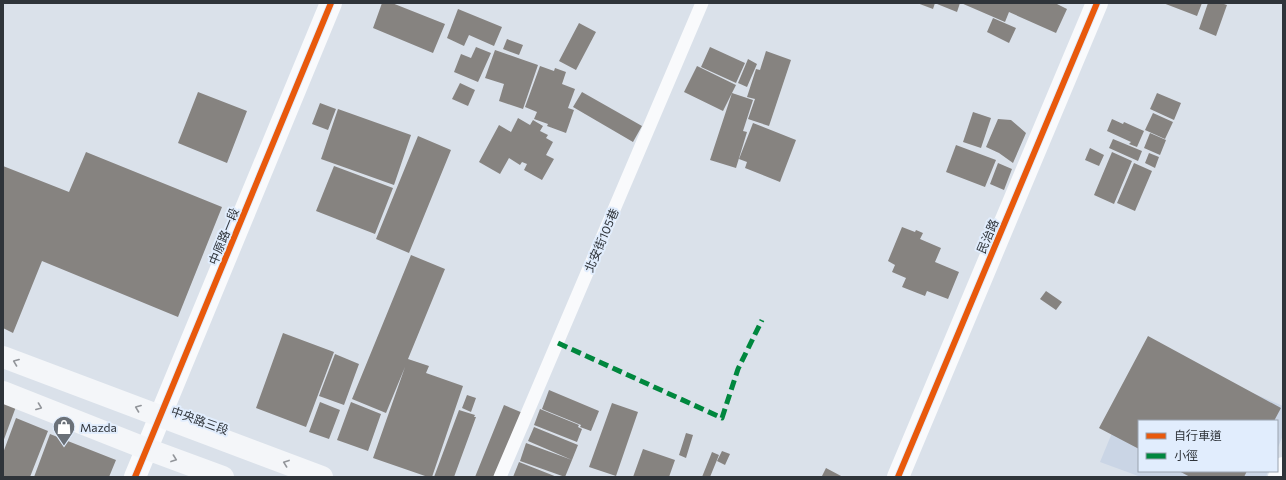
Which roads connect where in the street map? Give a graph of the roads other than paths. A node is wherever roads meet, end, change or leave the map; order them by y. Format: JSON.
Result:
{"nodes":[{"id":1,"x":331,"y":3,"type":"edge"},
{"id":2,"x":702,"y":3,"type":"edge"},
{"id":3,"x":1097,"y":3,"type":"edge"},
{"id":4,"x":3,"y":357,"type":"edge"},
{"id":5,"x":3,"y":392,"type":"edge"},
{"id":6,"x":160,"y":417,"type":"junction"},
{"id":7,"x":146,"y":449,"type":"junction"},
{"id":8,"x":1283,"y":468,"type":"edge"},
{"id":9,"x":135,"y":477,"type":"edge"},
{"id":10,"x":223,"y":477,"type":"edge"},
{"id":11,"x":322,"y":477,"type":"edge"},
{"id":12,"x":500,"y":477,"type":"edge"},
{"id":13,"x":898,"y":477,"type":"edge"},
{"id":14,"x":1279,"y":477,"type":"edge"}],
"edges":[{"from":1,"to":6,"type":"street","name":"中原路一段"},
{"from":2,"to":12,"type":"lane","name":"北安街105巷"},
{"from":3,"to":13,"type":"street","name":"民治路"},
{"from":6,"to":4,"type":"street","name":"中央路三段","one_way":true},
{"from":5,"to":7,"type":"street","one_way":true},
{"from":6,"to":7,"type":"street","name":"中原路一段"},
{"from":11,"to":6,"type":"street","name":"中央路三段","one_way":true},
{"from":7,"to":9,"type":"street","name":"中原路一段"},
{"from":7,"to":10,"type":"street","one_way":true},
{"from":8,"to":14,"type":"street"}]}
